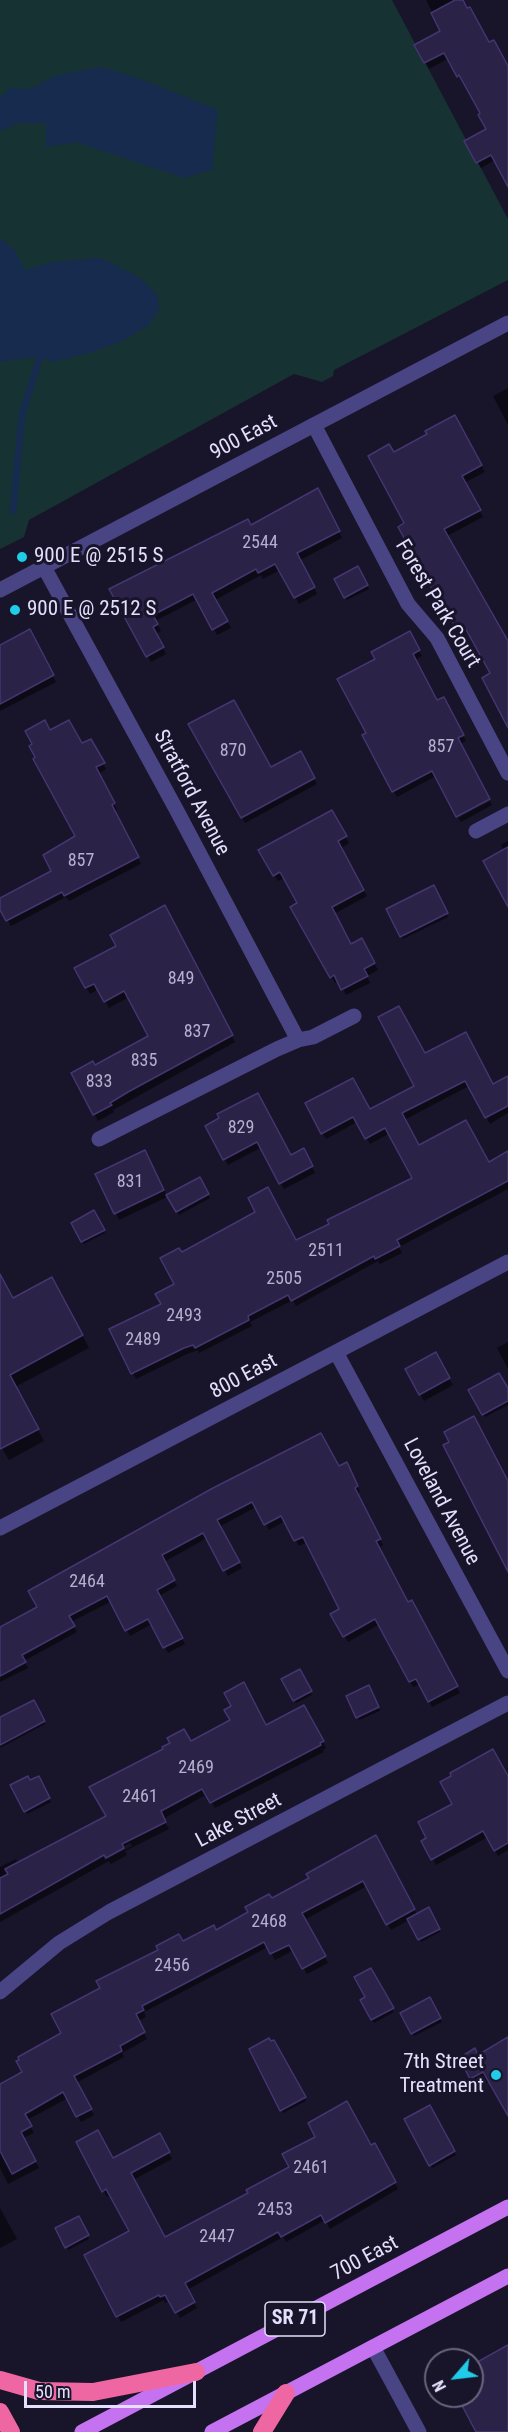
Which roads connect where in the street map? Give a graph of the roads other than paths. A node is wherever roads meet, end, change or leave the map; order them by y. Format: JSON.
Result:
{"nodes":[{"id":1,"x":508,"y":323,"type":"edge"},
{"id":2,"x":314,"y":425,"type":"junction"},
{"id":3,"x":44,"y":567,"type":"junction"},
{"id":4,"x":0,"y":590,"type":"edge"},
{"id":5,"x":508,"y":773,"type":"edge"},
{"id":6,"x":508,"y":814,"type":"edge"},
{"id":7,"x":476,"y":831,"type":"dead end"},
{"id":8,"x":354,"y":1016,"type":"dead end"},
{"id":9,"x":298,"y":1040,"type":"junction"},
{"id":10,"x":99,"y":1139,"type":"dead end"},
{"id":11,"x":508,"y":1262,"type":"edge"},
{"id":12,"x":336,"y":1352,"type":"junction"},
{"id":13,"x":0,"y":1528,"type":"edge"},
{"id":14,"x":508,"y":1671,"type":"edge"},
{"id":15,"x":508,"y":1703,"type":"edge"},
{"id":16,"x":0,"y":1992,"type":"edge"},
{"id":17,"x":508,"y":2207,"type":"edge"},
{"id":18,"x":508,"y":2276,"type":"edge"},
{"id":19,"x":373,"y":2347,"type":"junction"},
{"id":20,"x":196,"y":2372,"type":"junction"},
{"id":21,"x":0,"y":2379,"type":"edge"},
{"id":22,"x":286,"y":2393,"type":"junction"},
{"id":23,"x":0,"y":2412,"type":"edge"},
{"id":24,"x":11,"y":2432,"type":"edge"},
{"id":25,"x":82,"y":2432,"type":"edge"},
{"id":26,"x":212,"y":2432,"type":"edge"},
{"id":27,"x":262,"y":2432,"type":"edge"},
{"id":28,"x":419,"y":2432,"type":"edge"}],
"edges":[{"from":1,"to":2,"type":"street","name":"900 East"},
{"from":2,"to":3,"type":"street","name":"900 East"},
{"from":2,"to":5,"type":"street","name":"Forest Park Court"},
{"from":3,"to":4,"type":"street","name":"900 East"},
{"from":3,"to":9,"type":"street","name":"Stratford Avenue"},
{"from":6,"to":7,"type":"street"},
{"from":8,"to":9,"type":"street"},
{"from":9,"to":10,"type":"street"},
{"from":11,"to":12,"type":"street","name":"800 East"},
{"from":12,"to":13,"type":"street","name":"800 East"},
{"from":12,"to":14,"type":"street","name":"Loveland Avenue"},
{"from":15,"to":16,"type":"street","name":"Lake Street"},
{"from":17,"to":20,"type":"main road","name":"700 East","number":"SR 71"},
{"from":18,"to":19,"type":"main road"},
{"from":19,"to":22,"type":"main road"},
{"from":19,"to":28,"type":"street"},
{"from":20,"to":21,"type":"highway"},
{"from":20,"to":25,"type":"main road","name":"700 East","number":"SR 71"},
{"from":22,"to":26,"type":"main road"},
{"from":22,"to":27,"type":"highway"},
{"from":23,"to":24,"type":"highway"}]}
